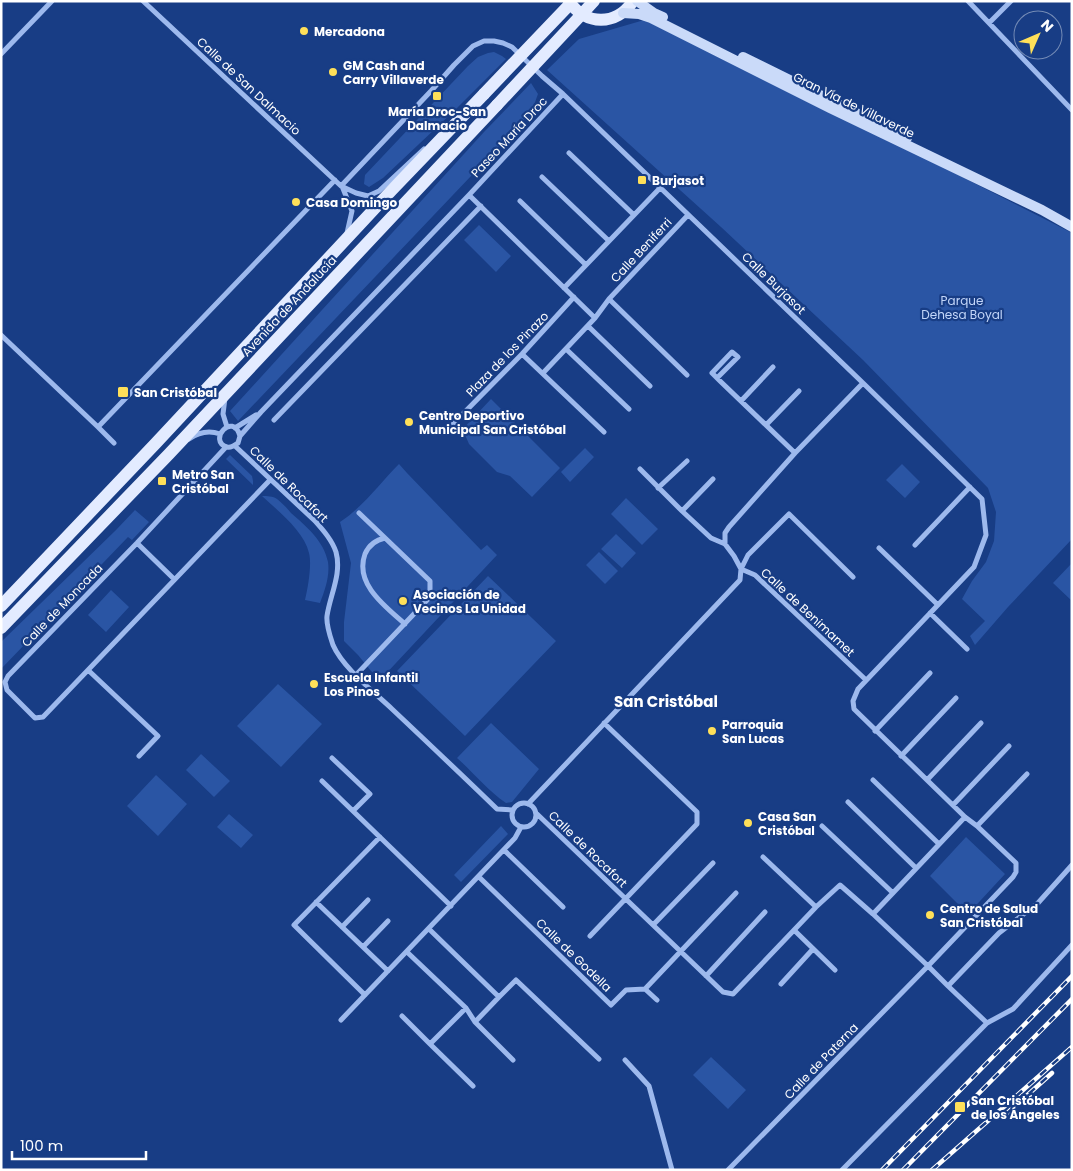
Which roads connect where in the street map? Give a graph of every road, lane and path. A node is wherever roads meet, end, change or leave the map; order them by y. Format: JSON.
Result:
{"nodes":[{"id":1,"x":52,"y":1,"type":"edge"},
{"id":2,"x":143,"y":1,"type":"edge"},
{"id":3,"x":594,"y":1,"type":"edge"},
{"id":4,"x":633,"y":1,"type":"edge"},
{"id":5,"x":637,"y":1,"type":"edge"},
{"id":6,"x":968,"y":1,"type":"edge"},
{"id":7,"x":1011,"y":1,"type":"edge"},
{"id":8,"x":571,"y":2,"type":"edge"},
{"id":9,"x":623,"y":13,"type":"junction"},
{"id":10,"x":582,"y":14,"type":"junction"},
{"id":11,"x":989,"y":23,"type":"junction"},
{"id":12,"x":1,"y":54,"type":"edge"},
{"id":13,"x":563,"y":94,"type":"junction"},
{"id":14,"x":1072,"y":110,"type":"edge"},
{"id":15,"x":447,"y":133,"type":"junction"},
{"id":16,"x":569,"y":153,"type":"dead end"},
{"id":17,"x":542,"y":177,"type":"dead end"},
{"id":18,"x":335,"y":180,"type":"junction"},
{"id":19,"x":341,"y":186,"type":"junction"},
{"id":20,"x":660,"y":188,"type":"junction"},
{"id":21,"x":469,"y":194,"type":"junction"},
{"id":22,"x":520,"y":201,"type":"dead end"},
{"id":23,"x":481,"y":206,"type":"junction"},
{"id":24,"x":634,"y":215,"type":"junction"},
{"id":25,"x":688,"y":215,"type":"junction"},
{"id":26,"x":1072,"y":220,"type":"edge"},
{"id":27,"x":1072,"y":227,"type":"edge"},
{"id":28,"x":346,"y":240,"type":"junction"},
{"id":29,"x":609,"y":241,"type":"junction"},
{"id":30,"x":586,"y":265,"type":"junction"},
{"id":31,"x":564,"y":288,"type":"junction"},
{"id":32,"x":574,"y":297,"type":"junction"},
{"id":33,"x":609,"y":299,"type":"junction"},
{"id":34,"x":596,"y":318,"type":"junction"},
{"id":35,"x":588,"y":326,"type":"junction"},
{"id":36,"x":1,"y":335,"type":"edge"},
{"id":37,"x":566,"y":349,"type":"junction"},
{"id":38,"x":522,"y":354,"type":"junction"},
{"id":39,"x":773,"y":367,"type":"dead end"},
{"id":40,"x":543,"y":373,"type":"junction"},
{"id":41,"x":687,"y":376,"type":"dead end"},
{"id":42,"x":717,"y":378,"type":"junction"},
{"id":43,"x":863,"y":382,"type":"junction"},
{"id":44,"x":650,"y":386,"type":"dead end"},
{"id":45,"x":799,"y":391,"type":"dead end"},
{"id":46,"x":225,"y":393,"type":"junction"},
{"id":47,"x":741,"y":401,"type":"junction"},
{"id":48,"x":628,"y":408,"type":"dead end"},
{"id":49,"x":261,"y":412,"type":"junction"},
{"id":50,"x":274,"y":420,"type":"dead end"},
{"id":51,"x":454,"y":424,"type":"dead end"},
{"id":52,"x":766,"y":425,"type":"junction"},
{"id":53,"x":98,"y":427,"type":"junction"},
{"id":54,"x":227,"y":427,"type":"junction"},
{"id":55,"x":235,"y":428,"type":"junction"},
{"id":56,"x":604,"y":432,"type":"dead end"},
{"id":57,"x":220,"y":434,"type":"junction"},
{"id":58,"x":240,"y":436,"type":"junction"},
{"id":59,"x":114,"y":443,"type":"dead end"},
{"id":60,"x":235,"y":446,"type":"junction"},
{"id":61,"x":226,"y":447,"type":"junction"},
{"id":62,"x":794,"y":453,"type":"junction"},
{"id":63,"x":169,"y":454,"type":"junction"},
{"id":64,"x":687,"y":461,"type":"dead end"},
{"id":65,"x":640,"y":469,"type":"dead end"},
{"id":66,"x":270,"y":480,"type":"junction"},
{"id":67,"x":713,"y":480,"type":"dead end"},
{"id":68,"x":970,"y":487,"type":"junction"},
{"id":69,"x":658,"y":488,"type":"junction"},
{"id":70,"x":682,"y":511,"type":"junction"},
{"id":71,"x":359,"y":513,"type":"dead end"},
{"id":72,"x":385,"y":538,"type":"junction"},
{"id":73,"x":137,"y":543,"type":"junction"},
{"id":74,"x":725,"y":544,"type":"junction"},
{"id":75,"x":916,"y":545,"type":"dead end"},
{"id":76,"x":879,"y":548,"type":"dead end"},
{"id":77,"x":741,"y":569,"type":"junction"},
{"id":78,"x":853,"y":577,"type":"dead end"},
{"id":79,"x":174,"y":579,"type":"junction"},
{"id":80,"x":938,"y":605,"type":"junction"},
{"id":81,"x":1,"y":606,"type":"edge"},
{"id":82,"x":930,"y":613,"type":"junction"},
{"id":83,"x":405,"y":624,"type":"junction"},
{"id":84,"x":1,"y":628,"type":"edge"},
{"id":85,"x":967,"y":649,"type":"dead end"},
{"id":86,"x":88,"y":670,"type":"junction"},
{"id":87,"x":930,"y":673,"type":"dead end"},
{"id":88,"x":356,"y":675,"type":"junction"},
{"id":89,"x":866,"y":680,"type":"junction"},
{"id":90,"x":956,"y":698,"type":"dead end"},
{"id":91,"x":604,"y":723,"type":"junction"},
{"id":92,"x":980,"y":723,"type":"dead end"},
{"id":93,"x":876,"y":731,"type":"junction"},
{"id":94,"x":1009,"y":746,"type":"dead end"},
{"id":95,"x":139,"y":756,"type":"dead end"},
{"id":96,"x":900,"y":756,"type":"junction"},
{"id":97,"x":332,"y":758,"type":"dead end"},
{"id":98,"x":1027,"y":774,"type":"dead end"},
{"id":99,"x":872,"y":780,"type":"dead end"},
{"id":100,"x":927,"y":780,"type":"junction"},
{"id":101,"x":322,"y":781,"type":"dead end"},
{"id":102,"x":848,"y":802,"type":"dead end"},
{"id":103,"x":528,"y":804,"type":"junction"},
{"id":104,"x":953,"y":805,"type":"junction"},
{"id":105,"x":512,"y":810,"type":"junction"},
{"id":106,"x":353,"y":811,"type":"junction"},
{"id":107,"x":536,"y":813,"type":"junction"},
{"id":108,"x":965,"y":817,"type":"junction"},
{"id":109,"x":822,"y":826,"type":"dead end"},
{"id":110,"x":977,"y":826,"type":"junction"},
{"id":111,"x":521,"y":827,"type":"junction"},
{"id":112,"x":380,"y":837,"type":"junction"},
{"id":113,"x":939,"y":844,"type":"junction"},
{"id":114,"x":504,"y":850,"type":"junction"},
{"id":115,"x":764,"y":857,"type":"dead end"},
{"id":116,"x":713,"y":863,"type":"dead end"},
{"id":117,"x":1072,"y":865,"type":"edge"},
{"id":118,"x":916,"y":868,"type":"junction"},
{"id":119,"x":478,"y":877,"type":"junction"},
{"id":120,"x":736,"y":893,"type":"dead end"},
{"id":121,"x":894,"y":893,"type":"junction"},
{"id":122,"x":626,"y":899,"type":"junction"},
{"id":123,"x":368,"y":900,"type":"dead end"},
{"id":124,"x":316,"y":902,"type":"junction"},
{"id":125,"x":451,"y":906,"type":"junction"},
{"id":126,"x":563,"y":907,"type":"dead end"},
{"id":127,"x":816,"y":907,"type":"junction"},
{"id":128,"x":765,"y":912,"type":"dead end"},
{"id":129,"x":873,"y":914,"type":"junction"},
{"id":130,"x":388,"y":920,"type":"dead end"},
{"id":131,"x":653,"y":925,"type":"junction"},
{"id":132,"x":342,"y":927,"type":"junction"},
{"id":133,"x":429,"y":929,"type":"junction"},
{"id":134,"x":794,"y":930,"type":"junction"},
{"id":135,"x":590,"y":936,"type":"dead end"},
{"id":136,"x":1072,"y":945,"type":"edge"},
{"id":137,"x":363,"y":947,"type":"junction"},
{"id":138,"x":813,"y":949,"type":"junction"},
{"id":139,"x":680,"y":951,"type":"junction"},
{"id":140,"x":407,"y":952,"type":"junction"},
{"id":141,"x":928,"y":966,"type":"junction"},
{"id":142,"x":835,"y":970,"type":"dead end"},
{"id":143,"x":388,"y":972,"type":"junction"},
{"id":144,"x":706,"y":976,"type":"junction"},
{"id":145,"x":781,"y":984,"type":"dead end"},
{"id":146,"x":948,"y":986,"type":"junction"},
{"id":147,"x":645,"y":989,"type":"junction"},
{"id":148,"x":366,"y":995,"type":"junction"},
{"id":149,"x":499,"y":997,"type":"junction"},
{"id":150,"x":657,"y":1000,"type":"dead end"},
{"id":151,"x":466,"y":1008,"type":"junction"},
{"id":152,"x":402,"y":1016,"type":"dead end"},
{"id":153,"x":341,"y":1020,"type":"dead end"},
{"id":154,"x":475,"y":1022,"type":"junction"},
{"id":155,"x":987,"y":1023,"type":"junction"},
{"id":156,"x":430,"y":1044,"type":"junction"},
{"id":157,"x":599,"y":1059,"type":"dead end"},
{"id":158,"x":513,"y":1060,"type":"dead end"},
{"id":159,"x":625,"y":1060,"type":"dead end"},
{"id":160,"x":473,"y":1086,"type":"dead end"},
{"id":161,"x":672,"y":1170,"type":"edge"},
{"id":162,"x":728,"y":1170,"type":"edge"},
{"id":163,"x":842,"y":1170,"type":"edge"}],
"edges":[{"from":1,"to":12,"type":"street"},
{"from":2,"to":18,"type":"street","name":"Calle de San Dalmacio"},
{"from":3,"to":10,"type":"main road","name":"Avenida de Andalucía"},
{"from":4,"to":9,"type":"main road"},
{"from":5,"to":26,"type":"street","name":"Gran Vía de Villaverde","bridge":true},
{"from":6,"to":11,"type":"street"},
{"from":7,"to":11,"type":"street"},
{"from":8,"to":10,"type":"main road","bridge":true},
{"from":8,"to":15,"type":"main road","name":"Avenida de Andalucía","bridge":true},
{"from":9,"to":10,"type":"main road"},
{"from":9,"to":27,"type":"street","name":"Gran Vía de Villaverde","bridge":true},
{"from":10,"to":46,"type":"main road","name":"Avenida de Andalucía","bridge":true},
{"from":11,"to":14,"type":"street"},
{"from":13,"to":19,"type":"street","name":"Paseo María Droc"},
{"from":13,"to":20,"type":"street","name":"Calle Burjasot"},
{"from":13,"to":21,"type":"street","name":"Paseo María Droc"},
{"from":15,"to":19,"type":"street","name":"Calle de San Dalmacio"},
{"from":15,"to":28,"type":"main road","name":"Avenida de Andalucía"},
{"from":16,"to":24,"type":"street"},
{"from":17,"to":29,"type":"street"},
{"from":18,"to":19,"type":"street","name":"Calle de San Dalmacio"},
{"from":18,"to":53,"type":"street"},
{"from":19,"to":28,"type":"street","name":"Calle de San Dalmacio"},
{"from":20,"to":24,"type":"street"},
{"from":20,"to":25,"type":"street","name":"Calle Burjasot"},
{"from":21,"to":23,"type":"street"},
{"from":21,"to":49,"type":"street","name":"Paseo María Droc"},
{"from":22,"to":30,"type":"street"},
{"from":23,"to":31,"type":"street"},
{"from":23,"to":50,"type":"street"},
{"from":24,"to":29,"type":"street"},
{"from":25,"to":33,"type":"street","name":"Calle Beniferri"},
{"from":25,"to":43,"type":"street","name":"Calle Burjasot"},
{"from":28,"to":81,"type":"main road","name":"Avenida de Andalucía"},
{"from":29,"to":30,"type":"street"},
{"from":30,"to":31,"type":"street"},
{"from":31,"to":32,"type":"street"},
{"from":32,"to":34,"type":"street"},
{"from":32,"to":38,"type":"street","name":"Plaza de los Pinazo"},
{"from":33,"to":34,"type":"street","name":"Calle Beniferri"},
{"from":33,"to":41,"type":"street","name":"Calle Beniferri"},
{"from":34,"to":35,"type":"street","name":"Calle Beniferri"},
{"from":35,"to":37,"type":"street","name":"Calle Beniferri"},
{"from":35,"to":44,"type":"street"},
{"from":36,"to":53,"type":"street"},
{"from":37,"to":40,"type":"street","name":"Calle Beniferri"},
{"from":37,"to":48,"type":"street"},
{"from":38,"to":40,"type":"street"},
{"from":38,"to":51,"type":"street","name":"Plaza de los Pinazo"},
{"from":39,"to":47,"type":"street"},
{"from":40,"to":56,"type":"street"},
{"from":42,"to":42,"type":"street"},
{"from":42,"to":47,"type":"street"},
{"from":43,"to":62,"type":"street"},
{"from":43,"to":68,"type":"street","name":"Calle Burjasot"},
{"from":45,"to":52,"type":"street"},
{"from":46,"to":54,"type":"street"},
{"from":46,"to":63,"type":"main road","name":"Avenida de Andalucía"},
{"from":47,"to":52,"type":"street"},
{"from":49,"to":55,"type":"street","name":"Paseo María Droc"},
{"from":49,"to":58,"type":"street","name":"Paseo María Droc"},
{"from":52,"to":62,"type":"street"},
{"from":53,"to":59,"type":"street"},
{"from":54,"to":55,"type":"street"},
{"from":54,"to":57,"type":"street"},
{"from":55,"to":58,"type":"street"},
{"from":57,"to":61,"type":"street"},
{"from":57,"to":63,"type":"street"},
{"from":58,"to":60,"type":"street"},
{"from":60,"to":61,"type":"street"},
{"from":60,"to":66,"type":"street","name":"Calle de Rocafort"},
{"from":61,"to":73,"type":"street","name":"Calle de Moncada"},
{"from":62,"to":74,"type":"street"},
{"from":63,"to":84,"type":"main road","name":"Avenida de Andalucía"},
{"from":64,"to":69,"type":"street"},
{"from":65,"to":69,"type":"street"},
{"from":66,"to":79,"type":"street","name":"Calle de Moncada"},
{"from":66,"to":88,"type":"street","name":"Calle de Rocafort"},
{"from":67,"to":70,"type":"street"},
{"from":68,"to":75,"type":"street"},
{"from":68,"to":80,"type":"street","name":"Calle Burjasot"},
{"from":69,"to":70,"type":"street"},
{"from":70,"to":74,"type":"street"},
{"from":71,"to":72,"type":"street"},
{"from":72,"to":83,"type":"street"},
{"from":72,"to":83,"type":"street"},
{"from":73,"to":79,"type":"street"},
{"from":73,"to":86,"type":"street","name":"Calle de Moncada"},
{"from":74,"to":77,"type":"street"},
{"from":76,"to":80,"type":"street"},
{"from":77,"to":78,"type":"street","name":"Calle de Benimamet"},
{"from":77,"to":89,"type":"street","name":"Calle de Benimamet"},
{"from":77,"to":91,"type":"street"},
{"from":79,"to":86,"type":"street","name":"Calle de Moncada"},
{"from":80,"to":82,"type":"street","name":"Calle Burjasot"},
{"from":82,"to":85,"type":"street"},
{"from":82,"to":89,"type":"street","name":"Calle Burjasot"},
{"from":83,"to":88,"type":"street"},
{"from":86,"to":95,"type":"street"},
{"from":87,"to":93,"type":"street"},
{"from":88,"to":105,"type":"street","name":"Calle de Rocafort"},
{"from":89,"to":93,"type":"street"},
{"from":90,"to":96,"type":"street"},
{"from":91,"to":103,"type":"street"},
{"from":91,"to":122,"type":"street"},
{"from":92,"to":100,"type":"street"},
{"from":93,"to":96,"type":"street"},
{"from":94,"to":104,"type":"street"},
{"from":96,"to":100,"type":"street"},
{"from":97,"to":106,"type":"street"},
{"from":98,"to":110,"type":"street"},
{"from":99,"to":113,"type":"street"},
{"from":100,"to":104,"type":"street"},
{"from":101,"to":106,"type":"street"},
{"from":102,"to":118,"type":"street"},
{"from":103,"to":105,"type":"street"},
{"from":103,"to":107,"type":"street"},
{"from":104,"to":108,"type":"street"},
{"from":105,"to":111,"type":"street"},
{"from":106,"to":112,"type":"street"},
{"from":107,"to":111,"type":"street"},
{"from":107,"to":122,"type":"street","name":"Calle de Rocafort"},
{"from":108,"to":110,"type":"street"},
{"from":108,"to":113,"type":"street"},
{"from":109,"to":121,"type":"street"},
{"from":110,"to":141,"type":"street"},
{"from":111,"to":114,"type":"street"},
{"from":112,"to":124,"type":"street"},
{"from":112,"to":125,"type":"street"},
{"from":113,"to":118,"type":"street"},
{"from":114,"to":119,"type":"street"},
{"from":114,"to":126,"type":"street"},
{"from":115,"to":127,"type":"street"},
{"from":116,"to":131,"type":"street"},
{"from":117,"to":146,"type":"street"},
{"from":118,"to":121,"type":"street"},
{"from":119,"to":125,"type":"street"},
{"from":119,"to":147,"type":"street","name":"Calle de Godella"},
{"from":120,"to":139,"type":"street"},
{"from":121,"to":129,"type":"street"},
{"from":122,"to":131,"type":"street","name":"Calle de Rocafort"},
{"from":122,"to":135,"type":"street","name":"Calle de Rocafort"},
{"from":123,"to":132,"type":"street"},
{"from":124,"to":132,"type":"street"},
{"from":124,"to":148,"type":"street"},
{"from":125,"to":133,"type":"street"},
{"from":127,"to":129,"type":"street","name":"Calle de Rocafort"},
{"from":127,"to":134,"type":"street","name":"Calle de Rocafort"},
{"from":128,"to":144,"type":"street"},
{"from":129,"to":141,"type":"street","name":"Calle de Rocafort"},
{"from":130,"to":137,"type":"street"},
{"from":131,"to":139,"type":"street","name":"Calle de Rocafort"},
{"from":132,"to":137,"type":"street"},
{"from":133,"to":140,"type":"street"},
{"from":133,"to":149,"type":"street"},
{"from":134,"to":138,"type":"street"},
{"from":134,"to":144,"type":"street","name":"Calle de Rocafort"},
{"from":136,"to":155,"type":"street"},
{"from":137,"to":143,"type":"street"},
{"from":138,"to":142,"type":"street"},
{"from":138,"to":145,"type":"street"},
{"from":139,"to":144,"type":"street","name":"Calle de Rocafort"},
{"from":139,"to":147,"type":"street"},
{"from":140,"to":143,"type":"street"},
{"from":140,"to":151,"type":"street"},
{"from":141,"to":146,"type":"street"},
{"from":141,"to":162,"type":"street","name":"Calle de Paterna"},
{"from":143,"to":148,"type":"street"},
{"from":146,"to":155,"type":"street"},
{"from":147,"to":150,"type":"street"},
{"from":148,"to":153,"type":"street"},
{"from":149,"to":154,"type":"street"},
{"from":149,"to":157,"type":"street"},
{"from":151,"to":154,"type":"street"},
{"from":151,"to":156,"type":"street"},
{"from":152,"to":156,"type":"street"},
{"from":154,"to":158,"type":"street"},
{"from":155,"to":163,"type":"street"},
{"from":156,"to":160,"type":"street"},
{"from":159,"to":161,"type":"street"}]}
